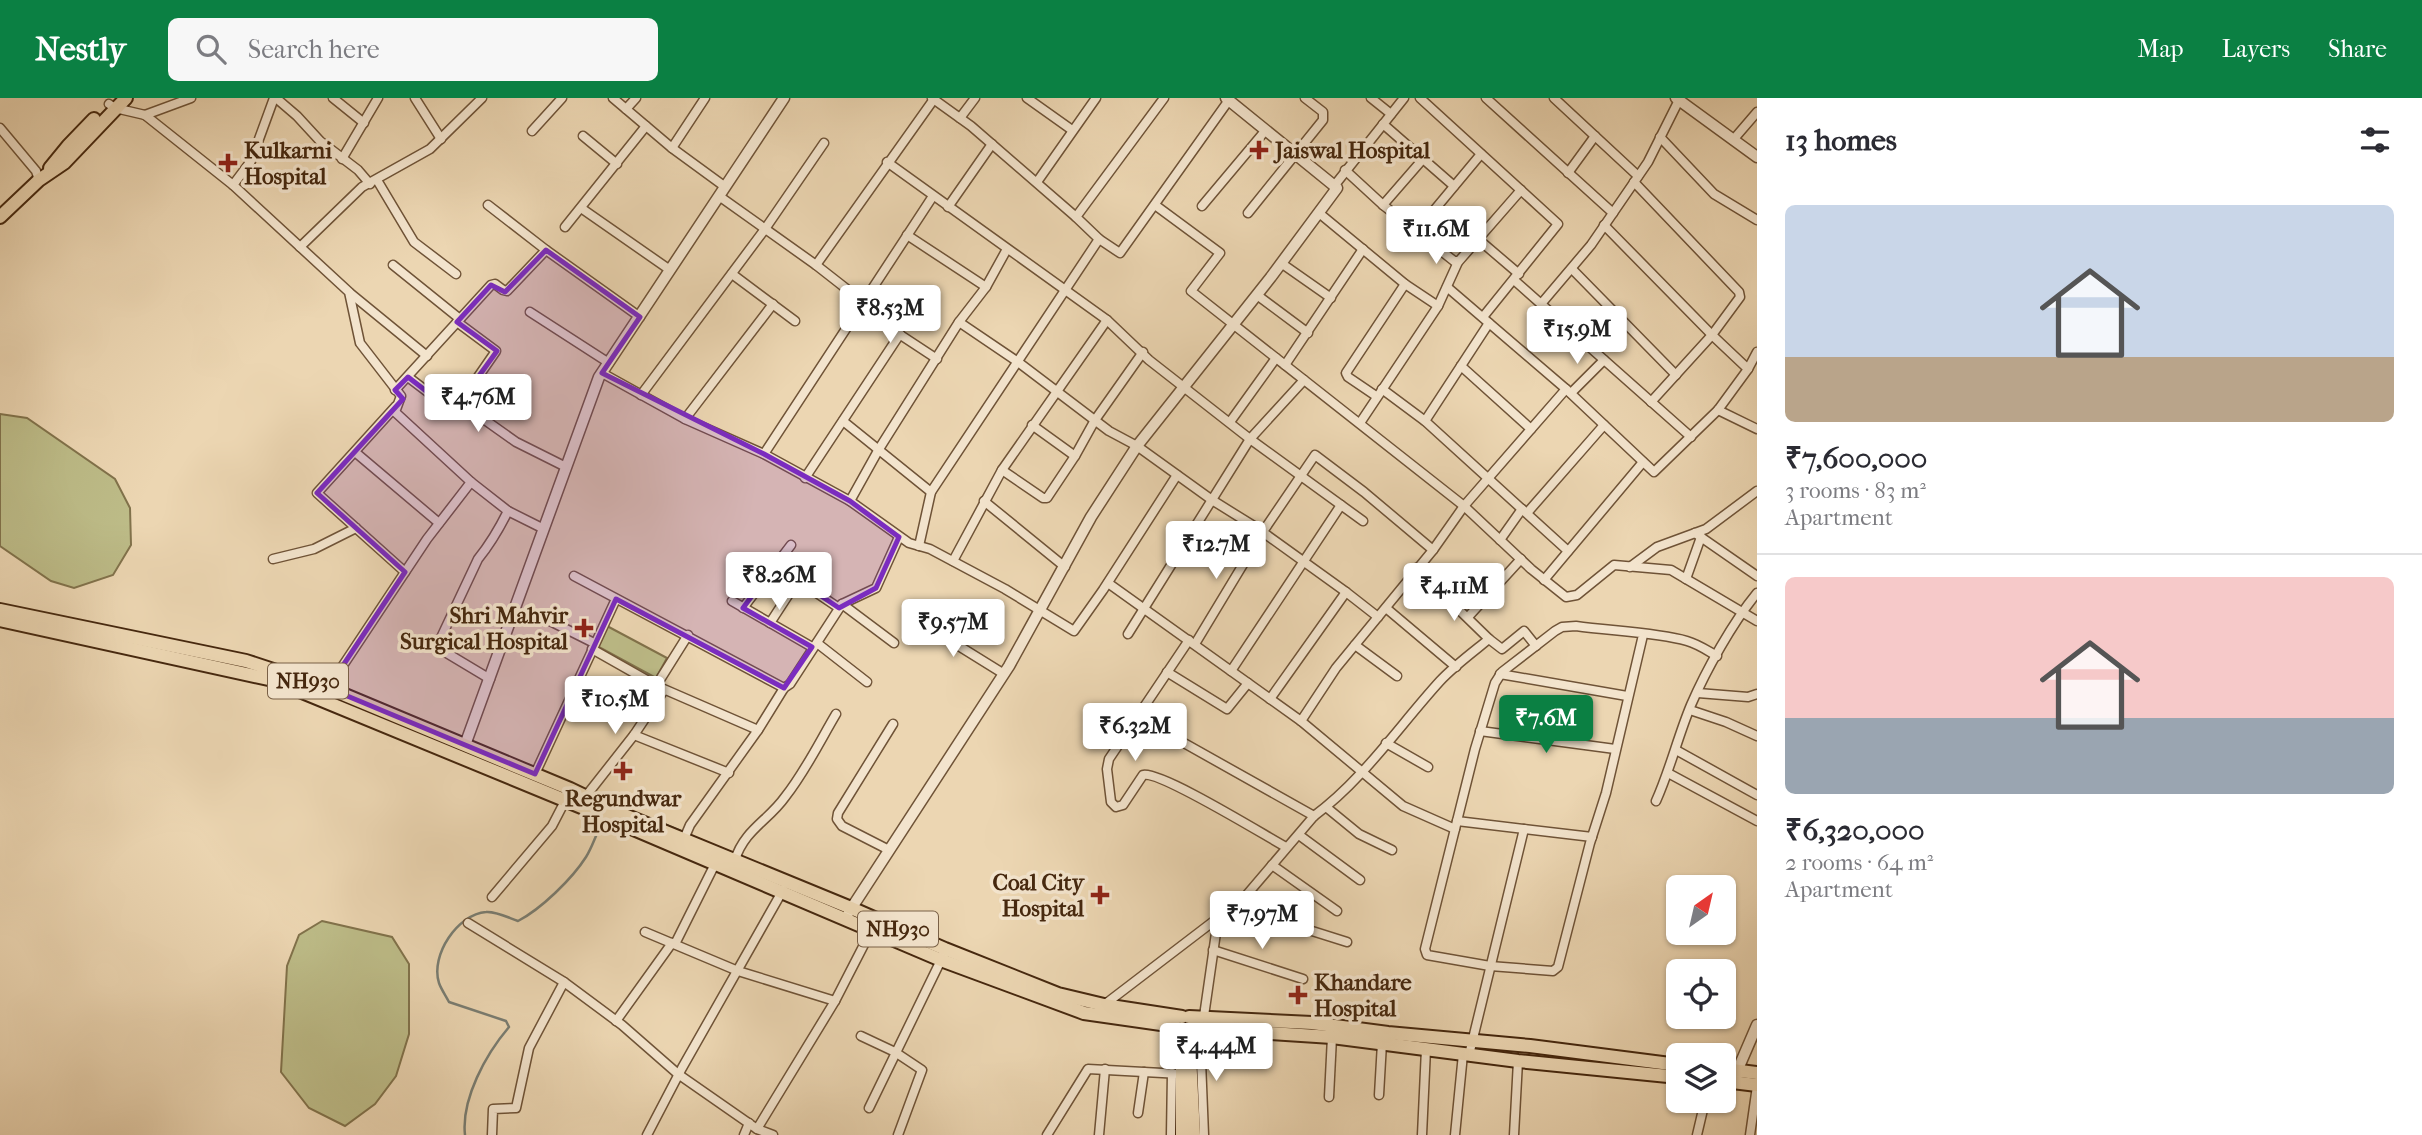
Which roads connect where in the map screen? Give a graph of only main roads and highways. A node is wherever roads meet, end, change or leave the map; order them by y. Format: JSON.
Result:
{"nodes":[{"id":1,"x":125,"y":98,"type":"edge"},
{"id":2,"x":113,"y":103,"type":"edge"},
{"id":3,"x":0,"y":218,"type":"edge"},
{"id":4,"x":0,"y":610,"type":"edge"},
{"id":5,"x":0,"y":620,"type":"edge"},
{"id":6,"x":464,"y":751,"type":"junction"},
{"id":7,"x":598,"y":808,"type":"junction"},
{"id":8,"x":626,"y":821,"type":"junction"},
{"id":9,"x":717,"y":860,"type":"junction"},
{"id":10,"x":785,"y":887,"type":"junction"},
{"id":11,"x":848,"y":914,"type":"junction"},
{"id":12,"x":909,"y":940,"type":"junction"},
{"id":13,"x":943,"y":955,"type":"junction"},
{"id":14,"x":1185,"y":1026,"type":"junction"},
{"id":15,"x":1603,"y":1055,"type":"junction"},
{"id":16,"x":1666,"y":1063,"type":"edge"},
{"id":17,"x":1599,"y":1069,"type":"junction"},
{"id":18,"x":1757,"y":1073,"type":"edge"},
{"id":19,"x":1666,"y":1076,"type":"edge"},
{"id":20,"x":1736,"y":1077,"type":"edge"},
{"id":21,"x":1736,"y":1079,"type":"edge"},
{"id":22,"x":1757,"y":1085,"type":"edge"},
{"id":23,"x":1182,"y":1135,"type":"edge"},
{"id":24,"x":1194,"y":1135,"type":"edge"}],
"edges":[{"from":1,"to":2,"type":"main road"},
{"from":2,"to":3,"type":"main road"},
{"from":4,"to":6,"type":"main road","number":"NH930"},
{"from":5,"to":6,"type":"main road","number":"NH930"},
{"from":6,"to":7,"type":"main road","number":"NH930"},
{"from":6,"to":7,"type":"main road","number":"NH930"},
{"from":7,"to":8,"type":"main road","number":"NH930"},
{"from":8,"to":9,"type":"main road","number":"NH930"},
{"from":8,"to":9,"type":"main road","number":"NH930"},
{"from":9,"to":10,"type":"main road","number":"NH930"},
{"from":9,"to":10,"type":"main road","number":"NH930"},
{"from":10,"to":11,"type":"main road","number":"NH930"},
{"from":11,"to":12,"type":"main road","number":"NH930"},
{"from":11,"to":12,"type":"main road","number":"NH930"},
{"from":12,"to":13,"type":"main road","number":"NH930"},
{"from":13,"to":14,"type":"main road","number":"NH930"},
{"from":13,"to":14,"type":"main road","number":"NH930"},
{"from":14,"to":15,"type":"main road","number":"NH930"},
{"from":14,"to":17,"type":"main road","number":"NH930"},
{"from":14,"to":23,"type":"main road"},
{"from":14,"to":24,"type":"main road"},
{"from":15,"to":16,"type":"main road","number":"NH930"},
{"from":15,"to":17,"type":"main road"},
{"from":17,"to":19,"type":"main road","number":"NH930"},
{"from":18,"to":20,"type":"main road"},
{"from":21,"to":22,"type":"main road"}]}
